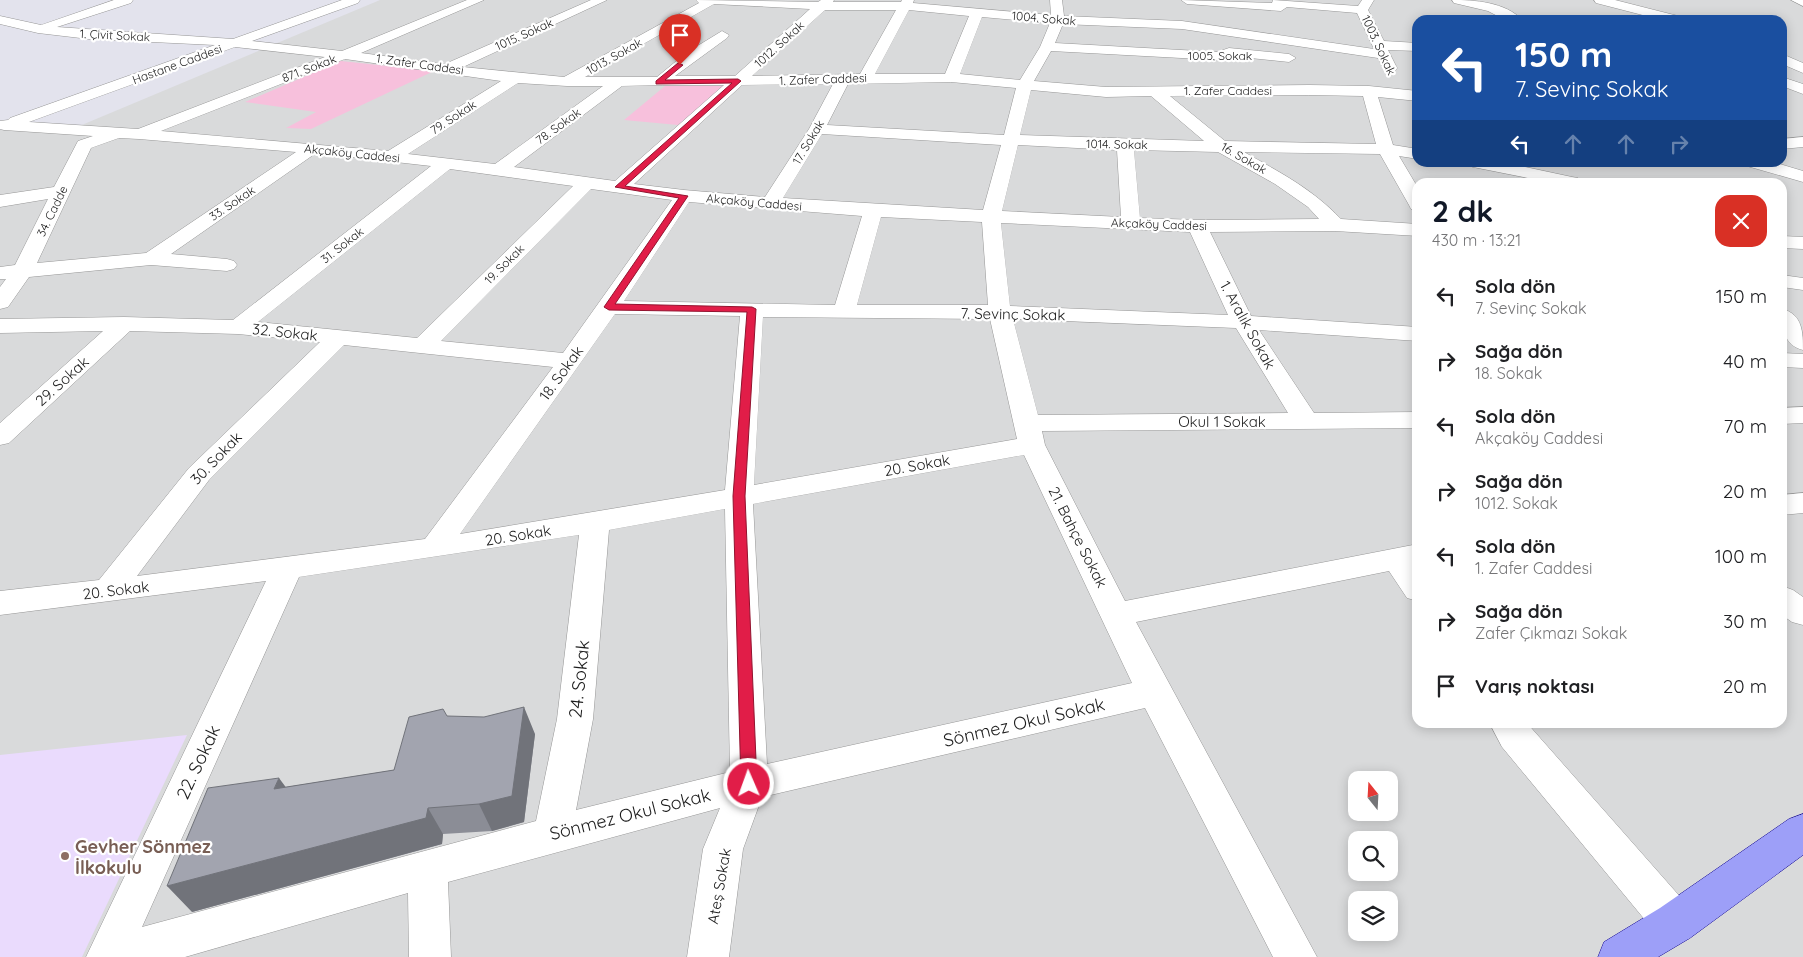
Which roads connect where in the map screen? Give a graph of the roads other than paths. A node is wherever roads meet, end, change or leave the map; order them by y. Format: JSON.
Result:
{"nodes":[{"id":1,"x":127,"y":0,"type":"edge"},
{"id":2,"x":354,"y":0,"type":"edge"},
{"id":3,"x":478,"y":0,"type":"edge"},
{"id":4,"x":601,"y":0,"type":"edge"},
{"id":5,"x":702,"y":0,"type":"edge"},
{"id":6,"x":713,"y":0,"type":"edge"},
{"id":7,"x":1056,"y":0,"type":"edge"},
{"id":8,"x":1178,"y":0,"type":"edge"},
{"id":9,"x":1188,"y":0,"type":"edge"},
{"id":10,"x":1458,"y":0,"type":"edge"},
{"id":11,"x":1600,"y":0,"type":"edge"},
{"id":12,"x":1797,"y":0,"type":"edge"},
{"id":13,"x":1803,"y":2,"type":"edge"},
{"id":14,"x":824,"y":3,"type":"edge"},
{"id":15,"x":906,"y":3,"type":"edge"},
{"id":16,"x":1280,"y":3,"type":"edge"},
{"id":17,"x":1507,"y":3,"type":"dead end"},
{"id":18,"x":1365,"y":5,"type":"edge"},
{"id":19,"x":1492,"y":8,"type":"junction"},
{"id":20,"x":978,"y":12,"type":"junction"},
{"id":21,"x":1505,"y":15,"type":"edge"},
{"id":22,"x":1658,"y":15,"type":"edge"},
{"id":23,"x":0,"y":20,"type":"edge"},
{"id":24,"x":1058,"y":20,"type":"junction"},
{"id":25,"x":1182,"y":25,"type":"junction"},
{"id":26,"x":38,"y":29,"type":"junction"},
{"id":27,"x":1232,"y":31,"type":"junction"},
{"id":28,"x":722,"y":35,"type":"dead end"},
{"id":29,"x":1302,"y":43,"type":"junction"},
{"id":30,"x":230,"y":44,"type":"junction"},
{"id":31,"x":1047,"y":47,"type":"junction"},
{"id":32,"x":1412,"y":48,"type":"edge"},
{"id":33,"x":1382,"y":50,"type":"junction"},
{"id":34,"x":1229,"y":52,"type":"junction"},
{"id":35,"x":344,"y":55,"type":"junction"},
{"id":36,"x":1305,"y":60,"type":"dead end"},
{"id":37,"x":1787,"y":61,"type":"edge"},
{"id":38,"x":448,"y":68,"type":"junction"},
{"id":39,"x":1803,"y":69,"type":"edge"},
{"id":40,"x":1372,"y":70,"type":"dead end"},
{"id":41,"x":1392,"y":72,"type":"junction"},
{"id":42,"x":866,"y":77,"type":"junction"},
{"id":43,"x":515,"y":78,"type":"junction"},
{"id":44,"x":951,"y":78,"type":"junction"},
{"id":45,"x":843,"y":79,"type":"junction"},
{"id":46,"x":738,"y":81,"type":"junction"},
{"id":47,"x":567,"y":82,"type":"junction"},
{"id":48,"x":659,"y":82,"type":"junction"},
{"id":49,"x":617,"y":83,"type":"junction"},
{"id":50,"x":1025,"y":83,"type":"junction"},
{"id":51,"x":1787,"y":83,"type":"edge"},
{"id":52,"x":1803,"y":89,"type":"edge"},
{"id":53,"x":1154,"y":90,"type":"junction"},
{"id":54,"x":1369,"y":91,"type":"junction"},
{"id":55,"x":1399,"y":93,"type":"junction"},
{"id":56,"x":1412,"y":95,"type":"edge"},
{"id":57,"x":2,"y":126,"type":"edge"},
{"id":58,"x":817,"y":129,"type":"junction"},
{"id":59,"x":114,"y":133,"type":"junction"},
{"id":60,"x":139,"y":134,"type":"junction"},
{"id":61,"x":1010,"y":140,"type":"junction"},
{"id":62,"x":1802,"y":143,"type":"edge"},
{"id":63,"x":1125,"y":144,"type":"junction"},
{"id":64,"x":1787,"y":144,"type":"edge"},
{"id":65,"x":1219,"y":145,"type":"junction"},
{"id":66,"x":313,"y":148,"type":"junction"},
{"id":67,"x":1386,"y":149,"type":"junction"},
{"id":68,"x":1412,"y":153,"type":"edge"},
{"id":69,"x":391,"y":157,"type":"junction"},
{"id":70,"x":446,"y":163,"type":"junction"},
{"id":71,"x":1511,"y":167,"type":"edge"},
{"id":72,"x":499,"y":170,"type":"junction"},
{"id":73,"x":1760,"y":171,"type":"edge"},
{"id":74,"x":1803,"y":177,"type":"edge"},
{"id":75,"x":1556,"y":178,"type":"edge"},
{"id":76,"x":586,"y":183,"type":"junction"},
{"id":77,"x":619,"y":187,"type":"junction"},
{"id":78,"x":61,"y":192,"type":"junction"},
{"id":79,"x":1412,"y":194,"type":"edge"},
{"id":80,"x":684,"y":196,"type":"junction"},
{"id":81,"x":0,"y":201,"type":"edge"},
{"id":82,"x":770,"y":204,"type":"junction"},
{"id":83,"x":873,"y":212,"type":"junction"},
{"id":84,"x":991,"y":217,"type":"junction"},
{"id":85,"x":1131,"y":224,"type":"junction"},
{"id":86,"x":1336,"y":225,"type":"junction"},
{"id":87,"x":1197,"y":226,"type":"junction"},
{"id":88,"x":1412,"y":230,"type":"edge"},
{"id":89,"x":1787,"y":242,"type":"edge"},
{"id":90,"x":1803,"y":242,"type":"edge"},
{"id":91,"x":151,"y":259,"type":"junction"},
{"id":92,"x":227,"y":265,"type":"dead end"},
{"id":93,"x":24,"y":269,"type":"junction"},
{"id":94,"x":0,"y":273,"type":"edge"},
{"id":95,"x":1787,"y":282,"type":"edge"},
{"id":96,"x":1803,"y":284,"type":"edge"},
{"id":97,"x":0,"y":302,"type":"edge"},
{"id":98,"x":609,"y":307,"type":"junction"},
{"id":99,"x":752,"y":309,"type":"junction"},
{"id":100,"x":844,"y":312,"type":"junction"},
{"id":101,"x":1000,"y":312,"type":"junction"},
{"id":102,"x":1243,"y":322,"type":"junction"},
{"id":103,"x":1787,"y":322,"type":"edge"},
{"id":104,"x":124,"y":324,"type":"junction"},
{"id":105,"x":0,"y":326,"type":"edge"},
{"id":106,"x":238,"y":327,"type":"junction"},
{"id":107,"x":1412,"y":334,"type":"edge"},
{"id":108,"x":338,"y":338,"type":"junction"},
{"id":109,"x":1803,"y":343,"type":"edge"},
{"id":110,"x":423,"y":346,"type":"junction"},
{"id":111,"x":1787,"y":360,"type":"edge"},
{"id":112,"x":569,"y":361,"type":"junction"},
{"id":113,"x":1803,"y":361,"type":"edge"},
{"id":114,"x":1803,"y":415,"type":"edge"},
{"id":115,"x":1787,"y":416,"type":"edge"},
{"id":116,"x":1412,"y":420,"type":"edge"},
{"id":117,"x":1306,"y":421,"type":"junction"},
{"id":118,"x":1030,"y":434,"type":"junction"},
{"id":119,"x":0,"y":437,"type":"edge"},
{"id":120,"x":739,"y":496,"type":"junction"},
{"id":121,"x":1803,"y":503,"type":"edge"},
{"id":122,"x":1787,"y":505,"type":"edge"},
{"id":123,"x":595,"y":523,"type":"junction"},
{"id":124,"x":434,"y":548,"type":"junction"},
{"id":125,"x":1407,"y":557,"type":"edge"},
{"id":126,"x":288,"y":567,"type":"junction"},
{"id":127,"x":1412,"y":572,"type":"edge"},
{"id":128,"x":108,"y":591,"type":"junction"},
{"id":129,"x":1787,"y":602,"type":"edge"},
{"id":130,"x":0,"y":603,"type":"edge"},
{"id":131,"x":1803,"y":613,"type":"edge"},
{"id":132,"x":1117,"y":614,"type":"junction"},
{"id":133,"x":1154,"y":692,"type":"junction"},
{"id":134,"x":1510,"y":728,"type":"edge"},
{"id":135,"x":749,"y":784,"type":"junction"},
{"id":136,"x":1803,"y":832,"type":"edge"},
{"id":137,"x":552,"y":834,"type":"junction"},
{"id":138,"x":427,"y":869,"type":"junction"},
{"id":139,"x":1675,"y":923,"type":"junction"},
{"id":140,"x":109,"y":957,"type":"edge"},
{"id":141,"x":430,"y":957,"type":"edge"},
{"id":142,"x":708,"y":957,"type":"edge"},
{"id":143,"x":1296,"y":957,"type":"edge"},
{"id":144,"x":1619,"y":957,"type":"edge"}],
"edges":[{"from":1,"to":26,"type":"street"},
{"from":2,"to":30,"type":"street","name":"Hastane Caddesi"},
{"from":3,"to":35,"type":"street","name":"871. Sokak"},
{"from":4,"to":38,"type":"street","name":"1015. Sokak"},
{"from":5,"to":6,"type":"street","name":"1004. Sokak"},
{"from":6,"to":14,"type":"street","name":"1004. Sokak"},
{"from":6,"to":47,"type":"street","name":"1013. Sokak"},
{"from":7,"to":24,"type":"street"},
{"from":8,"to":25,"type":"street"},
{"from":9,"to":16,"type":"street"},
{"from":10,"to":19,"type":"street"},
{"from":11,"to":22,"type":"street"},
{"from":12,"to":13,"type":"street"},
{"from":14,"to":15,"type":"street","name":"1004. Sokak"},
{"from":14,"to":46,"type":"street","name":"1012. Sokak"},
{"from":15,"to":20,"type":"street","name":"1004. Sokak"},
{"from":15,"to":42,"type":"street"},
{"from":16,"to":18,"type":"street"},
{"from":16,"to":29,"type":"street"},
{"from":17,"to":19,"type":"street"},
{"from":18,"to":33,"type":"street","name":"1003. Sokak"},
{"from":19,"to":21,"type":"street"},
{"from":20,"to":24,"type":"street","name":"1004. Sokak"},
{"from":20,"to":44,"type":"street"},
{"from":23,"to":26,"type":"street","name":"1. Çivit Sokak"},
{"from":24,"to":25,"type":"street","name":"1004. Sokak"},
{"from":24,"to":31,"type":"street","name":"21. Bahçe Sokak"},
{"from":25,"to":27,"type":"street","name":"1004. Sokak"},
{"from":26,"to":30,"type":"street","name":"1. Çivit Sokak"},
{"from":27,"to":29,"type":"street","name":"1004. Sokak"},
{"from":27,"to":34,"type":"street"},
{"from":28,"to":48,"type":"street"},
{"from":29,"to":33,"type":"street","name":"1004. Sokak"},
{"from":30,"to":35,"type":"street","name":"1. Zafer Caddesi"},
{"from":30,"to":57,"type":"street","name":"Hastane Caddesi"},
{"from":31,"to":34,"type":"street","name":"1005. Sokak"},
{"from":31,"to":50,"type":"street","name":"21. Bahçe Sokak"},
{"from":32,"to":33,"type":"street","name":"1004. Sokak"},
{"from":33,"to":41,"type":"street","name":"1003. Sokak"},
{"from":34,"to":36,"type":"street","name":"1005. Sokak"},
{"from":35,"to":38,"type":"street","name":"1. Zafer Caddesi"},
{"from":35,"to":60,"type":"street","name":"871. Sokak"},
{"from":37,"to":39,"type":"street"},
{"from":38,"to":43,"type":"street","name":"1. Zafer Caddesi"},
{"from":40,"to":41,"type":"street"},
{"from":41,"to":55,"type":"street","name":"1003. Sokak"},
{"from":42,"to":44,"type":"street","name":"1. Zafer Caddesi"},
{"from":42,"to":45,"type":"street","name":"1. Zafer Caddesi"},
{"from":43,"to":47,"type":"street","name":"1. Zafer Caddesi"},
{"from":43,"to":69,"type":"street","name":"79. Sokak"},
{"from":44,"to":50,"type":"street","name":"1. Zafer Caddesi"},
{"from":45,"to":46,"type":"street","name":"1. Zafer Caddesi"},
{"from":45,"to":58,"type":"street","name":"17. Sokak"},
{"from":46,"to":48,"type":"street","name":"1. Zafer Caddesi"},
{"from":46,"to":77,"type":"street","name":"1012. Sokak"},
{"from":47,"to":49,"type":"street","name":"1. Zafer Caddesi"},
{"from":48,"to":49,"type":"street","name":"1. Zafer Caddesi"},
{"from":49,"to":72,"type":"street","name":"78. Sokak"},
{"from":50,"to":53,"type":"street","name":"1. Zafer Caddesi"},
{"from":50,"to":61,"type":"street","name":"21. Bahçe Sokak"},
{"from":51,"to":52,"type":"street"},
{"from":53,"to":54,"type":"street","name":"1. Zafer Caddesi"},
{"from":53,"to":65,"type":"street","name":"16. Sokak"},
{"from":54,"to":55,"type":"street","name":"1. Zafer Caddesi"},
{"from":54,"to":67,"type":"street"},
{"from":55,"to":56,"type":"street","name":"1. Zafer Caddesi"},
{"from":57,"to":59,"type":"street","name":"Akçaköy Caddesi"},
{"from":58,"to":61,"type":"street","name":"1014. Sokak"},
{"from":58,"to":82,"type":"street","name":"17. Sokak"},
{"from":59,"to":60,"type":"street","name":"Akçaköy Caddesi"},
{"from":59,"to":78,"type":"street","name":"34. Cadde"},
{"from":60,"to":66,"type":"street","name":"Akçaköy Caddesi"},
{"from":61,"to":63,"type":"street","name":"1014. Sokak"},
{"from":61,"to":84,"type":"street","name":"21. Bahçe Sokak"},
{"from":62,"to":64,"type":"street"},
{"from":63,"to":65,"type":"street","name":"1014. Sokak"},
{"from":63,"to":85,"type":"street"},
{"from":65,"to":67,"type":"street","name":"1014. Sokak"},
{"from":65,"to":86,"type":"street","name":"16. Sokak"},
{"from":66,"to":69,"type":"street","name":"Akçaköy Caddesi"},
{"from":66,"to":91,"type":"street","name":"33. Sokak"},
{"from":67,"to":68,"type":"street","name":"1014. Sokak"},
{"from":67,"to":79,"type":"street"},
{"from":69,"to":70,"type":"street","name":"Akçaköy Caddesi"},
{"from":70,"to":72,"type":"street","name":"Akçaköy Caddesi"},
{"from":70,"to":106,"type":"street","name":"31. Sokak"},
{"from":71,"to":75,"type":"street"},
{"from":72,"to":76,"type":"street","name":"Akçaköy Caddesi"},
{"from":73,"to":74,"type":"street"},
{"from":76,"to":77,"type":"street","name":"Akçaköy Caddesi"},
{"from":76,"to":110,"type":"street","name":"19. Sokak"},
{"from":77,"to":80,"type":"street","name":"Akçaköy Caddesi"},
{"from":78,"to":81,"type":"street"},
{"from":78,"to":93,"type":"street","name":"34. Cadde"},
{"from":80,"to":82,"type":"street","name":"Akçaköy Caddesi"},
{"from":80,"to":98,"type":"street","name":"18. Sokak"},
{"from":82,"to":83,"type":"street","name":"Akçaköy Caddesi"},
{"from":83,"to":84,"type":"street","name":"Akçaköy Caddesi"},
{"from":83,"to":100,"type":"street"},
{"from":84,"to":85,"type":"street","name":"Akçaköy Caddesi"},
{"from":84,"to":101,"type":"street","name":"21. Bahçe Sokak"},
{"from":85,"to":87,"type":"street","name":"Akçaköy Caddesi"},
{"from":86,"to":87,"type":"street","name":"Akçaköy Caddesi"},
{"from":86,"to":88,"type":"street","name":"Akçaköy Caddesi"},
{"from":87,"to":102,"type":"street","name":"1. Aralık Sokak"},
{"from":89,"to":90,"type":"street"},
{"from":91,"to":92,"type":"street","name":"33. Sokak"},
{"from":91,"to":93,"type":"street","name":"33. Sokak"},
{"from":93,"to":94,"type":"street","name":"33. Sokak"},
{"from":93,"to":97,"type":"street","name":"34. Cadde"},
{"from":95,"to":96,"type":"street"},
{"from":98,"to":99,"type":"street","name":"7. Sevinç Sokak"},
{"from":98,"to":112,"type":"street","name":"18. Sokak"},
{"from":99,"to":100,"type":"street","name":"7. Sevinç Sokak"},
{"from":99,"to":120,"type":"street","name":"Ateş Sokak"},
{"from":100,"to":101,"type":"street","name":"7. Sevinç Sokak"},
{"from":101,"to":102,"type":"street","name":"7. Sevinç Sokak"},
{"from":101,"to":118,"type":"street","name":"21. Bahçe Sokak"},
{"from":102,"to":107,"type":"street","name":"7. Sevinç Sokak"},
{"from":102,"to":117,"type":"street","name":"1. Aralık Sokak"},
{"from":103,"to":109,"type":"street"},
{"from":104,"to":105,"type":"street","name":"32. Sokak"},
{"from":104,"to":106,"type":"street","name":"32. Sokak"},
{"from":104,"to":119,"type":"street","name":"29. Sokak"},
{"from":106,"to":108,"type":"street","name":"32. Sokak"},
{"from":108,"to":110,"type":"street","name":"32. Sokak"},
{"from":108,"to":128,"type":"street","name":"30. Sokak"},
{"from":110,"to":112,"type":"street","name":"32. Sokak"},
{"from":111,"to":113,"type":"street"},
{"from":112,"to":124,"type":"street","name":"18. Sokak"},
{"from":114,"to":115,"type":"street"},
{"from":116,"to":117,"type":"street","name":"Okul 1 Sokak"},
{"from":117,"to":118,"type":"street","name":"Okul 1 Sokak"},
{"from":118,"to":120,"type":"street","name":"20. Sokak"},
{"from":118,"to":132,"type":"street","name":"21. Bahçe Sokak"},
{"from":120,"to":123,"type":"street","name":"20. Sokak"},
{"from":120,"to":135,"type":"street","name":"Ateş Sokak"},
{"from":121,"to":122,"type":"street"},
{"from":123,"to":124,"type":"street","name":"20. Sokak"},
{"from":123,"to":137,"type":"street","name":"24. Sokak"},
{"from":124,"to":126,"type":"street","name":"20. Sokak"},
{"from":125,"to":127,"type":"street"},
{"from":125,"to":132,"type":"street"},
{"from":126,"to":128,"type":"street","name":"20. Sokak"},
{"from":126,"to":140,"type":"street","name":"22. Sokak"},
{"from":128,"to":130,"type":"street","name":"20. Sokak"},
{"from":129,"to":131,"type":"street"},
{"from":132,"to":133,"type":"street","name":"21. Bahçe Sokak"},
{"from":133,"to":135,"type":"street","name":"Sönmez Okul Sokak"},
{"from":133,"to":143,"type":"street","name":"21. Bahçe Sokak"},
{"from":134,"to":139,"type":"street"},
{"from":135,"to":137,"type":"street","name":"Sönmez Okul Sokak"},
{"from":135,"to":142,"type":"street","name":"Ateş Sokak"},
{"from":136,"to":139,"type":"main road"},
{"from":137,"to":138,"type":"street","name":"Sönmez Okul Sokak"},
{"from":138,"to":140,"type":"street","name":"Sönmez Okul Sokak"},
{"from":138,"to":141,"type":"street"},
{"from":139,"to":144,"type":"main road"}]}
